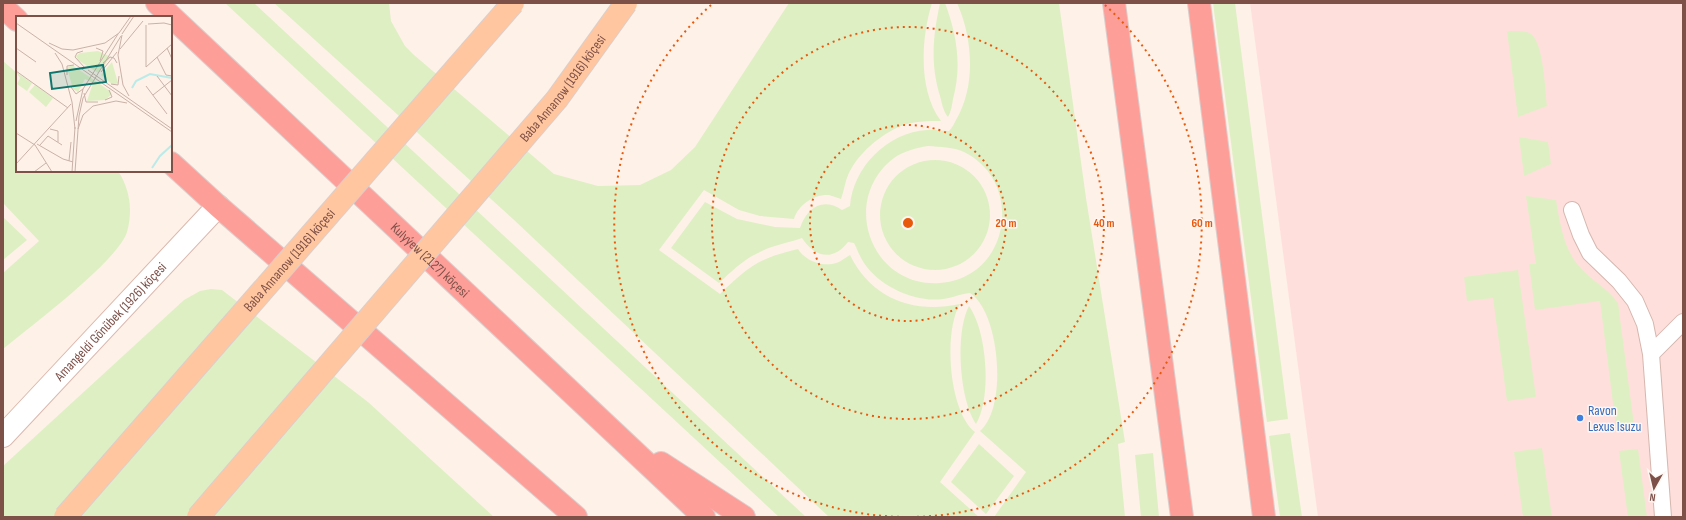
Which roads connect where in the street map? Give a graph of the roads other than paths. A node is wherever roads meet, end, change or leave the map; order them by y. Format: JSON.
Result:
{"nodes":[{"id":1,"x":157,"y":3,"type":"edge"},
{"id":2,"x":513,"y":3,"type":"edge"},
{"id":3,"x":626,"y":3,"type":"edge"},
{"id":4,"x":1114,"y":3,"type":"edge"},
{"id":5,"x":1199,"y":3,"type":"edge"},
{"id":6,"x":171,"y":16,"type":"edge"},
{"id":7,"x":172,"y":17,"type":"edge"},
{"id":8,"x":172,"y":164,"type":"edge"},
{"id":9,"x":218,"y":206,"type":"junction"},
{"id":10,"x":1572,"y":210,"type":"dead end"},
{"id":11,"x":1683,"y":322,"type":"edge"},
{"id":12,"x":1651,"y":354,"type":"junction"},
{"id":13,"x":617,"y":435,"type":"junction"},
{"id":14,"x":3,"y":436,"type":"edge"},
{"id":15,"x":575,"y":516,"type":"edge"},
{"id":16,"x":65,"y":517,"type":"edge"},
{"id":17,"x":198,"y":517,"type":"edge"},
{"id":18,"x":704,"y":517,"type":"edge"},
{"id":19,"x":744,"y":517,"type":"edge"},
{"id":20,"x":1182,"y":517,"type":"edge"},
{"id":21,"x":1264,"y":517,"type":"edge"},
{"id":22,"x":1663,"y":517,"type":"edge"}],
"edges":[{"from":1,"to":6,"type":"highway","name":"Kulyýew (2127) köçesi"},
{"from":2,"to":16,"type":"main road","name":"Baba Annanow (1916) köçesi","bridge":true},
{"from":3,"to":17,"type":"main road","name":"Baba Annanow (1916) köçesi","bridge":true},
{"from":4,"to":20,"type":"highway"},
{"from":5,"to":21,"type":"highway"},
{"from":7,"to":13,"type":"highway","name":"Kulyýew (2127) köçesi"},
{"from":8,"to":9,"type":"highway"},
{"from":9,"to":14,"type":"street","name":"Amangeldi Gönübek (1926) köçesi"},
{"from":9,"to":15,"type":"highway"},
{"from":10,"to":12,"type":"lane"},
{"from":11,"to":12,"type":"lane"},
{"from":12,"to":22,"type":"lane"},
{"from":13,"to":18,"type":"highway","name":"Kulyýew (2127) köçesi"},
{"from":13,"to":19,"type":"highway"}]}
